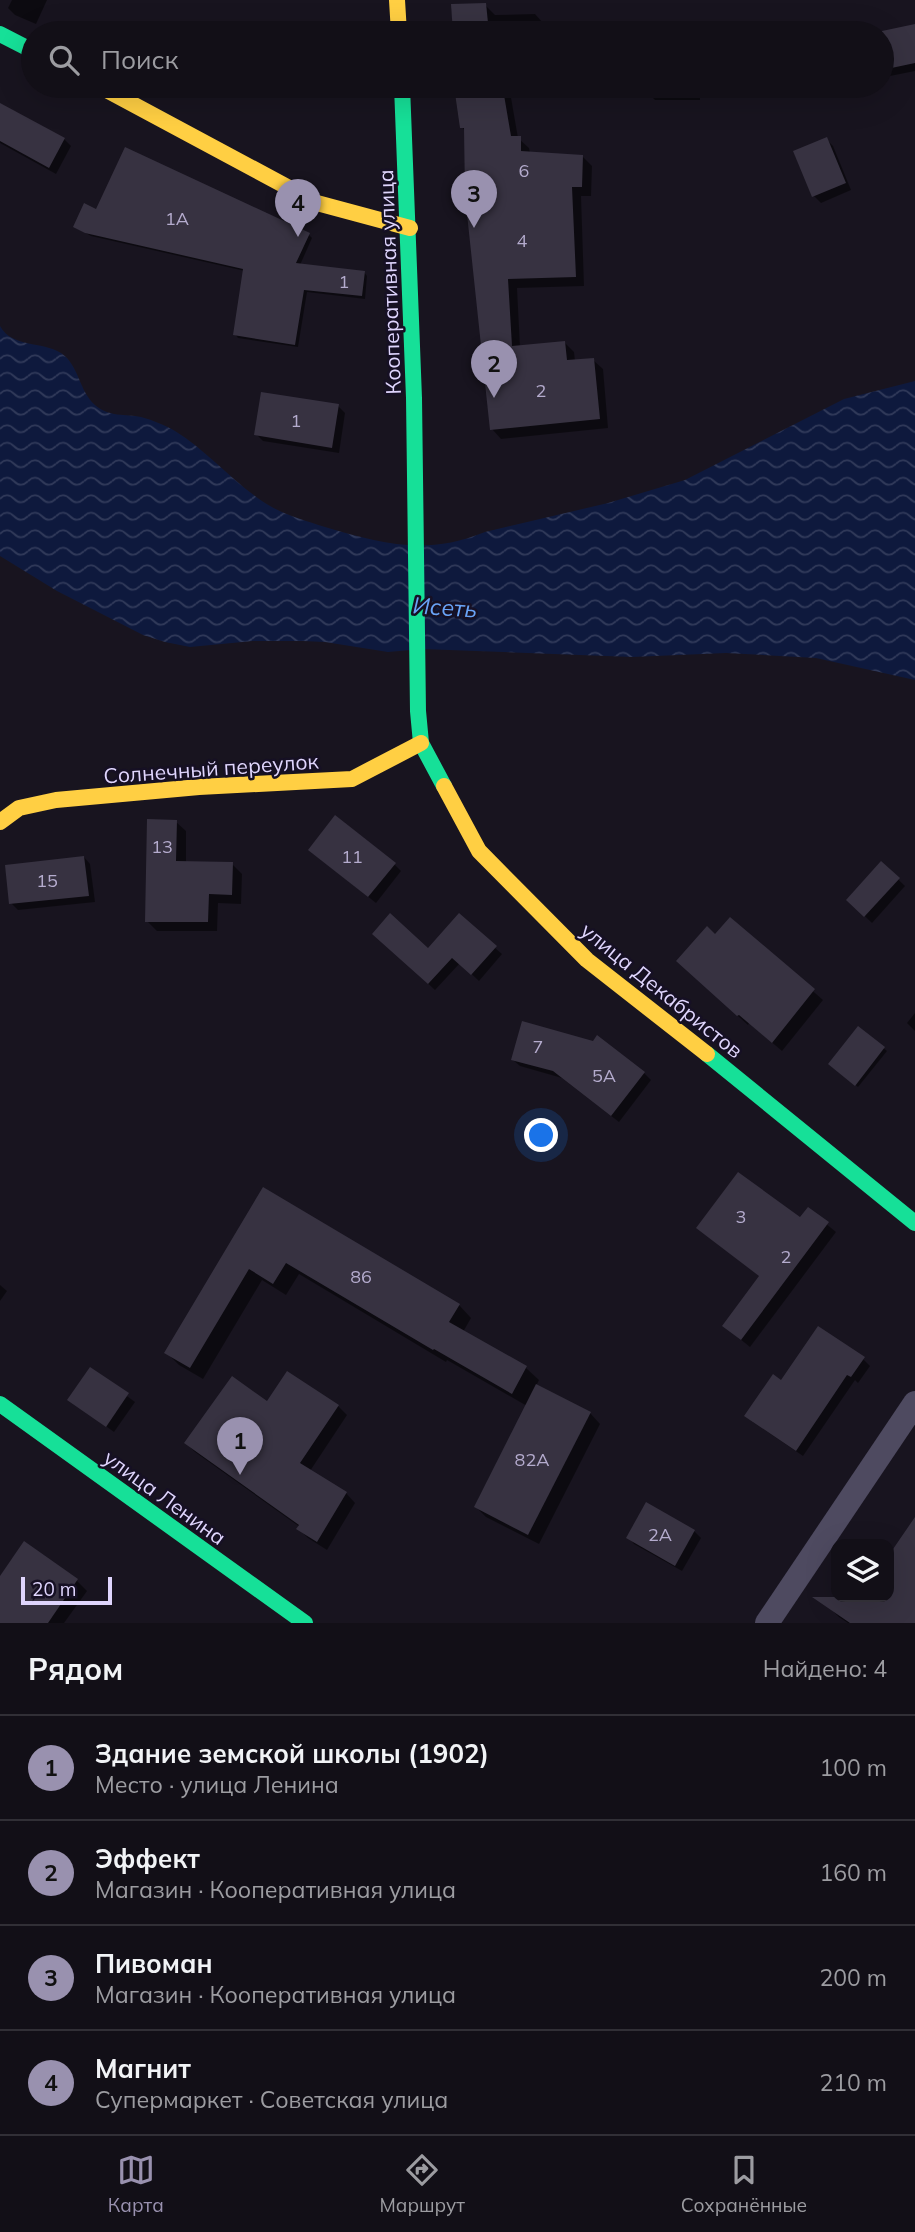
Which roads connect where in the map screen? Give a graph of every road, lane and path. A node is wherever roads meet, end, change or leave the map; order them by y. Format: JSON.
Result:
{"nodes":[{"id":1,"x":397,"y":0,"type":"edge"},
{"id":2,"x":398,"y":21,"type":"edge"},
{"id":3,"x":0,"y":34,"type":"edge"},
{"id":4,"x":21,"y":45,"type":"edge"},
{"id":5,"x":121,"y":98,"type":"edge"},
{"id":6,"x":403,"y":98,"type":"edge"},
{"id":7,"x":410,"y":228,"type":"junction"},
{"id":8,"x":418,"y":711,"type":"joint"},
{"id":9,"x":421,"y":743,"type":"junction"},
{"id":10,"x":0,"y":822,"type":"edge"},
{"id":11,"x":915,"y":1223,"type":"edge"},
{"id":12,"x":915,"y":1403,"type":"edge"},
{"id":13,"x":0,"y":1404,"type":"edge"},
{"id":14,"x":305,"y":1623,"type":"edge"},
{"id":15,"x":767,"y":1623,"type":"edge"}],
"edges":[{"from":1,"to":2,"type":"main road"},
{"from":3,"to":4,"type":"main road"},
{"from":5,"to":7,"type":"main road"},
{"from":6,"to":7,"type":"main road","name":"Кооперативная улица"},
{"from":7,"to":8,"type":"main road","name":"Кооперативная улица"},
{"from":8,"to":9,"type":"main road","name":"улица Декабристов"},
{"from":9,"to":10,"type":"main road","name":"Солнечный переулок"},
{"from":9,"to":11,"type":"main road","name":"улица Декабристов"},
{"from":12,"to":15,"type":"street"},
{"from":13,"to":14,"type":"main road","name":"улица Ленина"}]}
